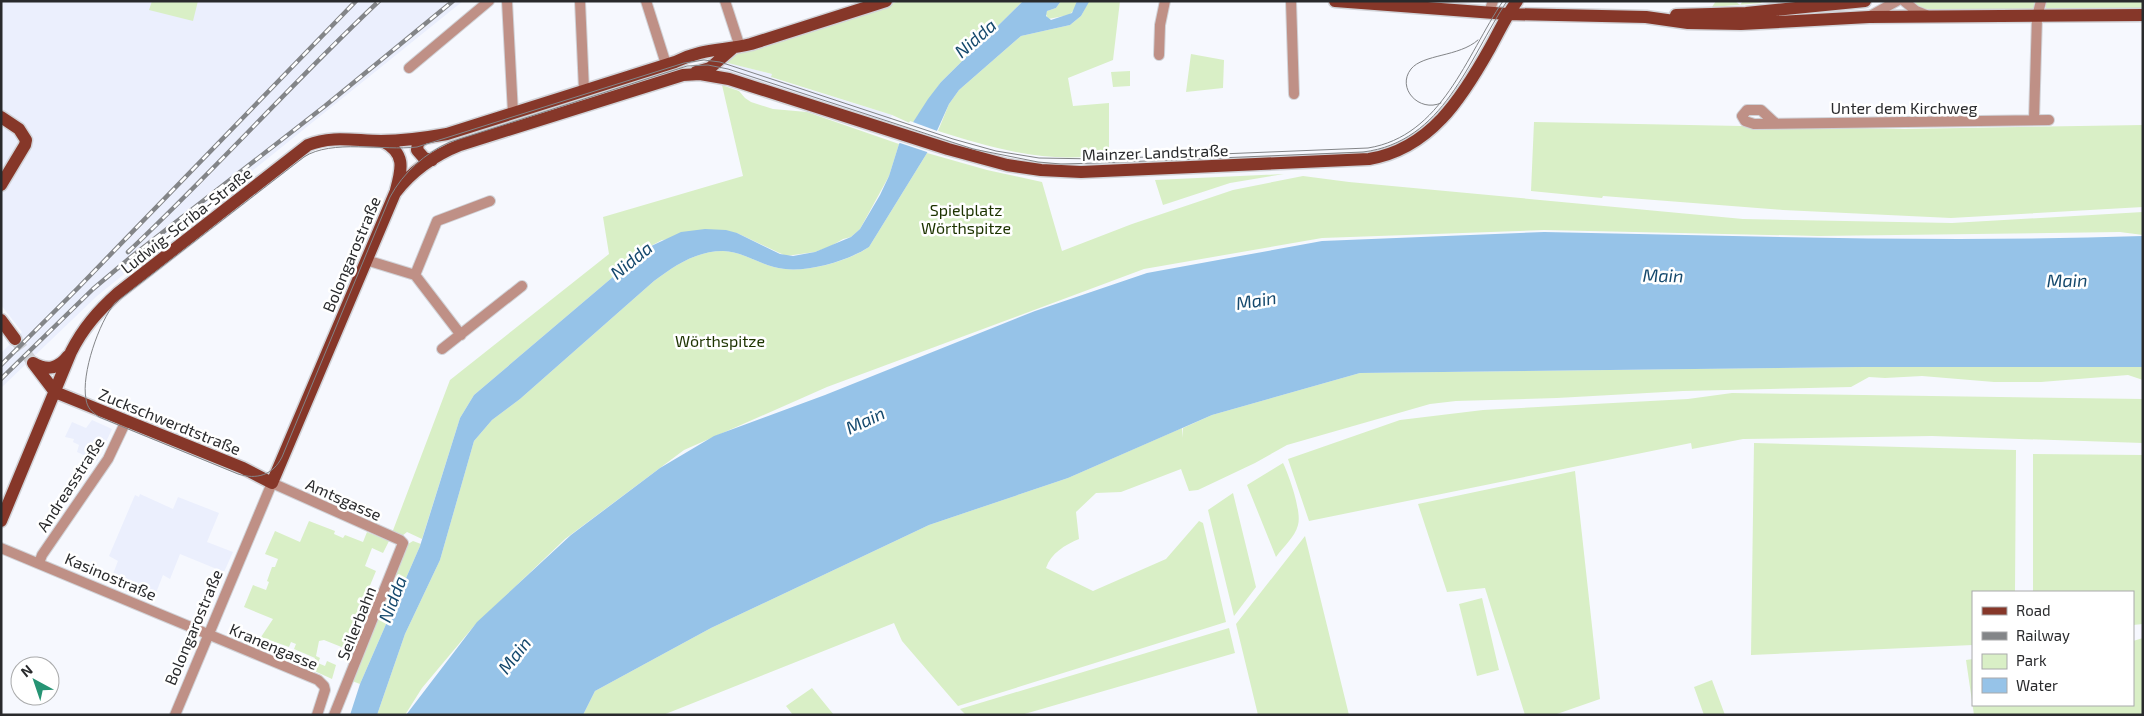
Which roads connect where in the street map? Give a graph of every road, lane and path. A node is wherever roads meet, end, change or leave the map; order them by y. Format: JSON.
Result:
{"nodes":[{"id":1,"x":489,"y":1,"type":"edge"},
{"id":2,"x":507,"y":1,"type":"edge"},
{"id":3,"x":580,"y":1,"type":"edge"},
{"id":4,"x":646,"y":1,"type":"edge"},
{"id":5,"x":725,"y":1,"type":"edge"},
{"id":6,"x":886,"y":1,"type":"edge"},
{"id":7,"x":1165,"y":1,"type":"edge"},
{"id":8,"x":1291,"y":1,"type":"edge"},
{"id":9,"x":1336,"y":1,"type":"edge"},
{"id":10,"x":1517,"y":1,"type":"edge"},
{"id":11,"x":1864,"y":1,"type":"edge"},
{"id":12,"x":1897,"y":1,"type":"edge"},
{"id":13,"x":1904,"y":1,"type":"edge"},
{"id":14,"x":2041,"y":1,"type":"edge"},
{"id":15,"x":854,"y":6,"type":"edge"},
{"id":16,"x":1442,"y":6,"type":"edge"},
{"id":17,"x":1491,"y":7,"type":"edge"},
{"id":18,"x":1507,"y":14,"type":"junction"},
{"id":19,"x":2143,"y":15,"type":"edge"},
{"id":20,"x":1646,"y":17,"type":"junction"},
{"id":21,"x":1869,"y":17,"type":"junction"},
{"id":22,"x":1933,"y":17,"type":"junction"},
{"id":23,"x":2037,"y":17,"type":"junction"},
{"id":24,"x":736,"y":47,"type":"junction"},
{"id":25,"x":1159,"y":55,"type":"dead end"},
{"id":26,"x":714,"y":59,"type":"junction"},
{"id":27,"x":671,"y":63,"type":"junction"},
{"id":28,"x":410,"y":68,"type":"dead end"},
{"id":29,"x":682,"y":76,"type":"junction"},
{"id":30,"x":729,"y":79,"type":"junction"},
{"id":31,"x":584,"y":90,"type":"junction"},
{"id":32,"x":1294,"y":94,"type":"dead end"},
{"id":33,"x":514,"y":112,"type":"junction"},
{"id":34,"x":1,"y":117,"type":"edge"},
{"id":35,"x":2034,"y":120,"type":"junction"},
{"id":36,"x":2049,"y":120,"type":"dead end"},
{"id":37,"x":1775,"y":123,"type":"dead end"},
{"id":38,"x":424,"y":138,"type":"junction"},
{"id":39,"x":382,"y":141,"type":"junction"},
{"id":40,"x":432,"y":160,"type":"junction"},
{"id":41,"x":1,"y":185,"type":"edge"},
{"id":42,"x":395,"y":193,"type":"junction"},
{"id":43,"x":490,"y":202,"type":"dead end"},
{"id":44,"x":366,"y":260,"type":"junction"},
{"id":45,"x":415,"y":276,"type":"junction"},
{"id":46,"x":522,"y":286,"type":"dead end"},
{"id":47,"x":1,"y":320,"type":"edge"},
{"id":48,"x":461,"y":335,"type":"junction"},
{"id":49,"x":15,"y":339,"type":"tunnel mouth"},
{"id":50,"x":442,"y":349,"type":"dead end"},
{"id":51,"x":71,"y":352,"type":"junction"},
{"id":52,"x":55,"y":392,"type":"junction"},
{"id":53,"x":126,"y":421,"type":"junction"},
{"id":54,"x":272,"y":483,"type":"junction"},
{"id":55,"x":1,"y":521,"type":"edge"},
{"id":56,"x":403,"y":543,"type":"joint"},
{"id":57,"x":1,"y":548,"type":"edge"},
{"id":58,"x":39,"y":562,"type":"junction"},
{"id":59,"x":208,"y":634,"type":"junction"},
{"id":60,"x":174,"y":715,"type":"edge"},
{"id":61,"x":317,"y":715,"type":"edge"},
{"id":62,"x":334,"y":715,"type":"edge"}],
"edges":[{"from":1,"to":28,"type":"street"},
{"from":2,"to":33,"type":"street"},
{"from":3,"to":31,"type":"street"},
{"from":4,"to":27,"type":"street"},
{"from":5,"to":24,"type":"street"},
{"from":6,"to":15,"type":"main road"},
{"from":7,"to":25,"type":"street"},
{"from":8,"to":32,"type":"street"},
{"from":9,"to":16,"type":"main road"},
{"from":10,"to":18,"type":"main road","name":"Mainzer Landstraße"},
{"from":11,"to":20,"type":"main road"},
{"from":12,"to":21,"type":"street"},
{"from":13,"to":22,"type":"street"},
{"from":14,"to":23,"type":"street"},
{"from":15,"to":24,"type":"main road"},
{"from":16,"to":17,"type":"main road"},
{"from":17,"to":18,"type":"main road"},
{"from":18,"to":20,"type":"main road"},
{"from":18,"to":30,"type":"main road","name":"Mainzer Landstraße"},
{"from":19,"to":23,"type":"main road"},
{"from":20,"to":21,"type":"main road"},
{"from":21,"to":22,"type":"main road"},
{"from":22,"to":23,"type":"main road"},
{"from":23,"to":35,"type":"street"},
{"from":24,"to":26,"type":"main road"},
{"from":26,"to":27,"type":"main road"},
{"from":26,"to":27,"type":"main road"},
{"from":26,"to":29,"type":"main road"},
{"from":26,"to":30,"type":"main road"},
{"from":27,"to":31,"type":"main road"},
{"from":29,"to":30,"type":"main road","name":"Bolongarostraße"},
{"from":29,"to":40,"type":"main road","name":"Bolongarostraße"},
{"from":31,"to":33,"type":"main road"},
{"from":33,"to":38,"type":"main road"},
{"from":34,"to":41,"type":"main road"},
{"from":35,"to":36,"type":"street","name":"Unter dem Kirchweg"},
{"from":35,"to":37,"type":"street","name":"Unter dem Kirchweg"},
{"from":38,"to":39,"type":"main road"},
{"from":38,"to":40,"type":"main road"},
{"from":39,"to":42,"type":"main road"},
{"from":39,"to":51,"type":"main road","name":"Ludwig-Scriba-Straße"},
{"from":40,"to":42,"type":"main road","name":"Bolongarostraße"},
{"from":42,"to":44,"type":"main road","name":"Bolongarostraße"},
{"from":43,"to":45,"type":"street"},
{"from":44,"to":45,"type":"street"},
{"from":44,"to":54,"type":"main road","name":"Bolongarostraße"},
{"from":45,"to":48,"type":"street"},
{"from":46,"to":48,"type":"street"},
{"from":47,"to":49,"type":"main road"},
{"from":48,"to":50,"type":"street"},
{"from":51,"to":52,"type":"main road","name":"Ludwig-Scriba-Straße"},
{"from":51,"to":52,"type":"main road"},
{"from":52,"to":53,"type":"main road","name":"Zuckschwerdtstraße"},
{"from":52,"to":55,"type":"main road","name":"Ludwig-Scriba-Straße"},
{"from":53,"to":54,"type":"main road","name":"Zuckschwerdtstraße"},
{"from":53,"to":58,"type":"street","name":"Andreasstraße"},
{"from":54,"to":56,"type":"street","name":"Amtsgasse"},
{"from":54,"to":59,"type":"street","name":"Bolongarostraße"},
{"from":56,"to":62,"type":"street","name":"Seilerbahn"},
{"from":57,"to":58,"type":"street","name":"Kasinostraße"},
{"from":58,"to":59,"type":"street","name":"Kasinostraße"},
{"from":59,"to":60,"type":"street","name":"Bolongarostraße"},
{"from":59,"to":61,"type":"street","name":"Kranengasse"}]}
